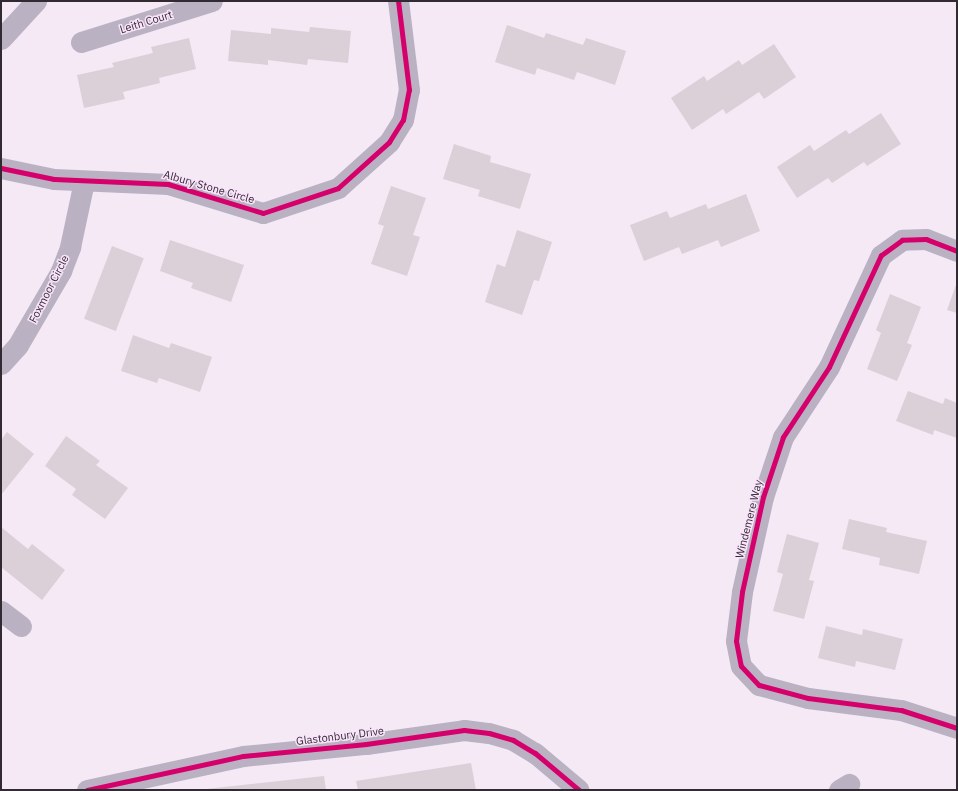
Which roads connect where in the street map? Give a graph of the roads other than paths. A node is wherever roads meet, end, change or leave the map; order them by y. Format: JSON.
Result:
{"nodes":[{"id":1,"x":36,"y":1,"type":"edge"},
{"id":2,"x":212,"y":1,"type":"edge"},
{"id":3,"x":398,"y":1,"type":"edge"},
{"id":4,"x":2,"y":35,"type":"edge"},
{"id":5,"x":81,"y":42,"type":"dead end"},
{"id":6,"x":1,"y":168,"type":"edge"},
{"id":7,"x":84,"y":181,"type":"junction"},
{"id":8,"x":957,"y":251,"type":"edge"},
{"id":9,"x":1,"y":364,"type":"edge"},
{"id":10,"x":1,"y":611,"type":"edge"},
{"id":11,"x":21,"y":626,"type":"dead end"},
{"id":12,"x":957,"y":728,"type":"edge"},
{"id":13,"x":560,"y":784,"type":"edge"},
{"id":14,"x":87,"y":790,"type":"edge"},
{"id":15,"x":579,"y":790,"type":"edge"}],
"edges":[{"from":1,"to":4,"type":"street"},
{"from":2,"to":5,"type":"street","name":"Leith Court"},
{"from":3,"to":7,"type":"street","name":"Albury Stone Circle"},
{"from":6,"to":7,"type":"street","name":"Albury Stone Circle"},
{"from":7,"to":9,"type":"street","name":"Foxmoor Circle"},
{"from":8,"to":12,"type":"street","name":"Windemere Way"},
{"from":10,"to":11,"type":"street"},
{"from":13,"to":14,"type":"street","name":"Glastonbury Drive"},
{"from":13,"to":15,"type":"street","name":"Glastonbury Drive"}]}
